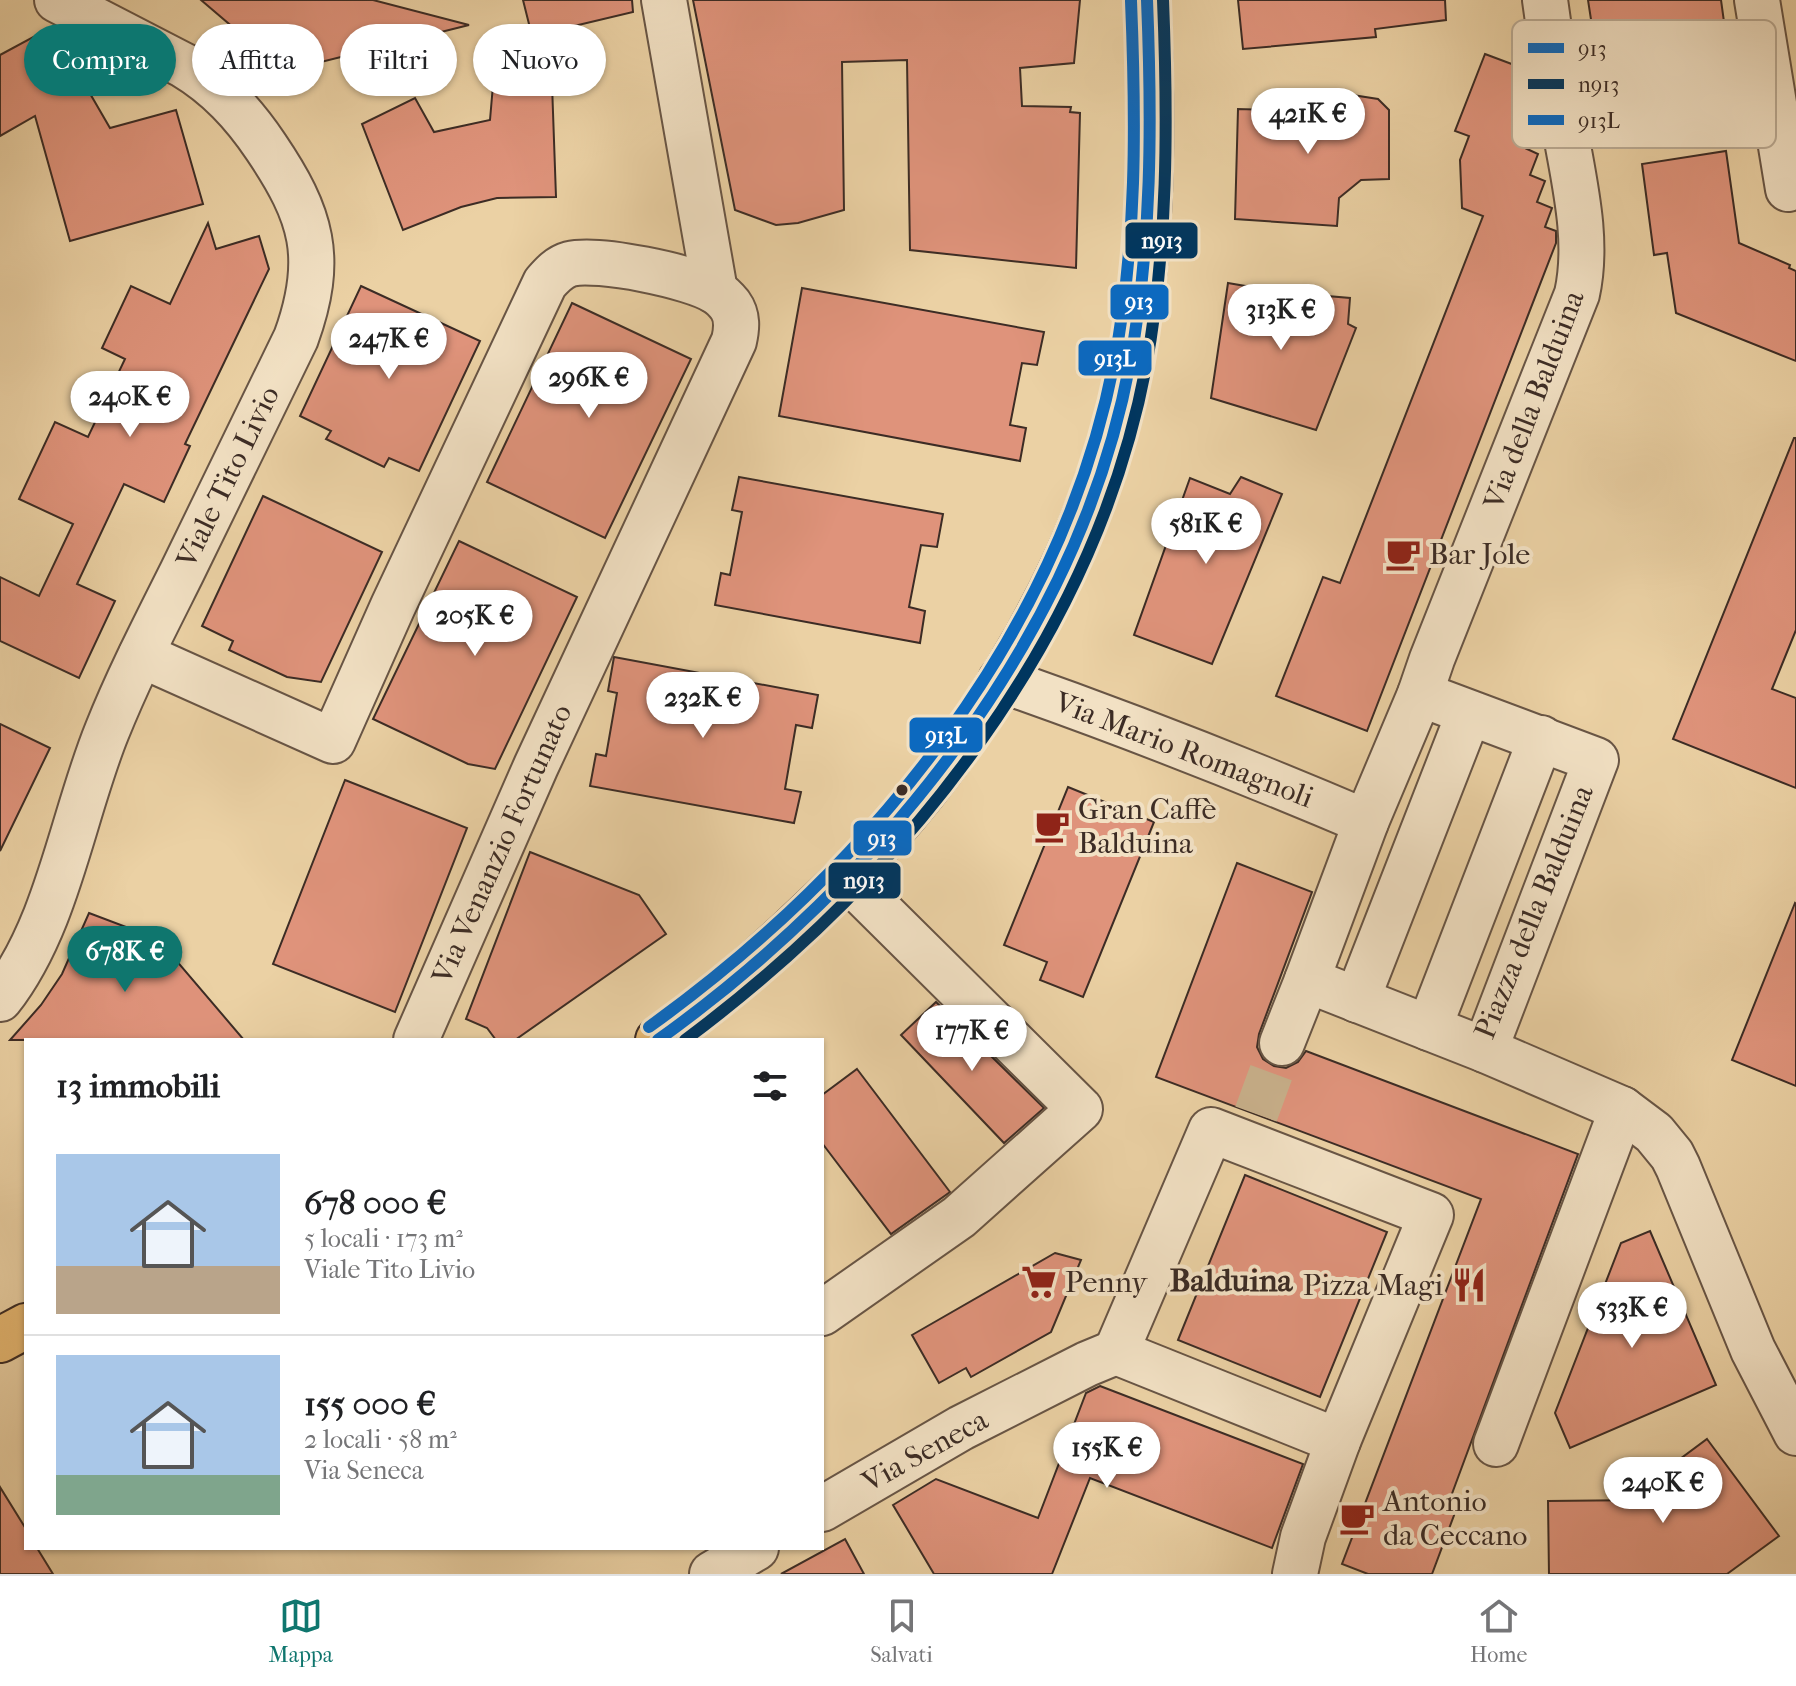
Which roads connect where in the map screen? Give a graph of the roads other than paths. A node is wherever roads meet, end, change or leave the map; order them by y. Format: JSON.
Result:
{"nodes":[{"id":1,"x":57,"y":0,"type":"edge"},
{"id":2,"x":664,"y":0,"type":"edge"},
{"id":3,"x":1147,"y":0,"type":"edge"},
{"id":4,"x":1545,"y":0,"type":"edge"},
{"id":5,"x":1757,"y":0,"type":"edge"},
{"id":6,"x":1548,"y":20,"type":"edge"},
{"id":7,"x":1760,"y":20,"type":"edge"},
{"id":8,"x":1776,"y":116,"type":"edge"},
{"id":9,"x":1569,"y":148,"type":"edge"},
{"id":10,"x":1788,"y":189,"type":"dead end"},
{"id":11,"x":715,"y":291,"type":"junction"},
{"id":12,"x":141,"y":655,"type":"junction"},
{"id":13,"x":1001,"y":680,"type":"junction"},
{"id":14,"x":1420,"y":694,"type":"junction"},
{"id":15,"x":1469,"y":713,"type":"junction"},
{"id":16,"x":1541,"y":738,"type":"junction"},
{"id":17,"x":1366,"y":822,"type":"junction"},
{"id":18,"x":847,"y":878,"type":"junction"},
{"id":19,"x":1307,"y":980,"type":"junction"},
{"id":20,"x":0,"y":999,"type":"edge"},
{"id":21,"x":1357,"y":1000,"type":"junction"},
{"id":22,"x":1429,"y":1028,"type":"junction"},
{"id":23,"x":417,"y":1038,"type":"edge"},
{"id":24,"x":661,"y":1038,"type":"edge"},
{"id":25,"x":1282,"y":1043,"type":"tunnel mouth"},
{"id":26,"x":1485,"y":1050,"type":"junction"},
{"id":27,"x":1622,"y":1109,"type":"junction"},
{"id":28,"x":824,"y":1312,"type":"edge"},
{"id":29,"x":24,"y":1327,"type":"edge"},
{"id":30,"x":0,"y":1340,"type":"edge"},
{"id":31,"x":1116,"y":1352,"type":"junction"},
{"id":32,"x":1796,"y":1433,"type":"edge"},
{"id":33,"x":1338,"y":1441,"type":"junction"},
{"id":34,"x":1496,"y":1444,"type":"dead end"},
{"id":35,"x":824,"y":1508,"type":"edge"},
{"id":36,"x":753,"y":1550,"type":"edge"},
{"id":37,"x":712,"y":1574,"type":"edge"},
{"id":38,"x":1295,"y":1574,"type":"edge"}],
"edges":[{"from":1,"to":12,"type":"street","name":"Viale Tito Livio"},
{"from":2,"to":11,"type":"street"},
{"from":3,"to":13,"type":"main road"},
{"from":4,"to":6,"type":"street","name":"Via della Balduina"},
{"from":5,"to":7,"type":"street"},
{"from":8,"to":10,"type":"street"},
{"from":9,"to":14,"type":"street","name":"Via della Balduina"},
{"from":11,"to":12,"type":"street"},
{"from":11,"to":23,"type":"street","name":"Via Venanzio Fortunato"},
{"from":12,"to":20,"type":"street","name":"Viale Tito Livio"},
{"from":13,"to":17,"type":"street","name":"Via Mario Romagnoli"},
{"from":13,"to":18,"type":"main road"},
{"from":14,"to":15,"type":"street","name":"Piazza della Balduina"},
{"from":14,"to":17,"type":"street"},
{"from":15,"to":16,"type":"street","name":"Piazza della Balduina"},
{"from":15,"to":21,"type":"street"},
{"from":16,"to":22,"type":"street"},
{"from":16,"to":26,"type":"street","name":"Piazza della Balduina"},
{"from":17,"to":19,"type":"street"},
{"from":18,"to":24,"type":"main road"},
{"from":18,"to":28,"type":"street"},
{"from":19,"to":21,"type":"street","name":"Piazza della Balduina"},
{"from":19,"to":25,"type":"street"},
{"from":21,"to":22,"type":"street","name":"Piazza della Balduina"},
{"from":22,"to":26,"type":"street","name":"Piazza della Balduina"},
{"from":26,"to":27,"type":"street"},
{"from":27,"to":32,"type":"street"},
{"from":27,"to":34,"type":"street"},
{"from":29,"to":30,"type":"main road"},
{"from":31,"to":33,"type":"street"},
{"from":31,"to":33,"type":"street"},
{"from":31,"to":35,"type":"street","name":"Via Seneca"},
{"from":33,"to":38,"type":"street"},
{"from":36,"to":37,"type":"street"}]}
